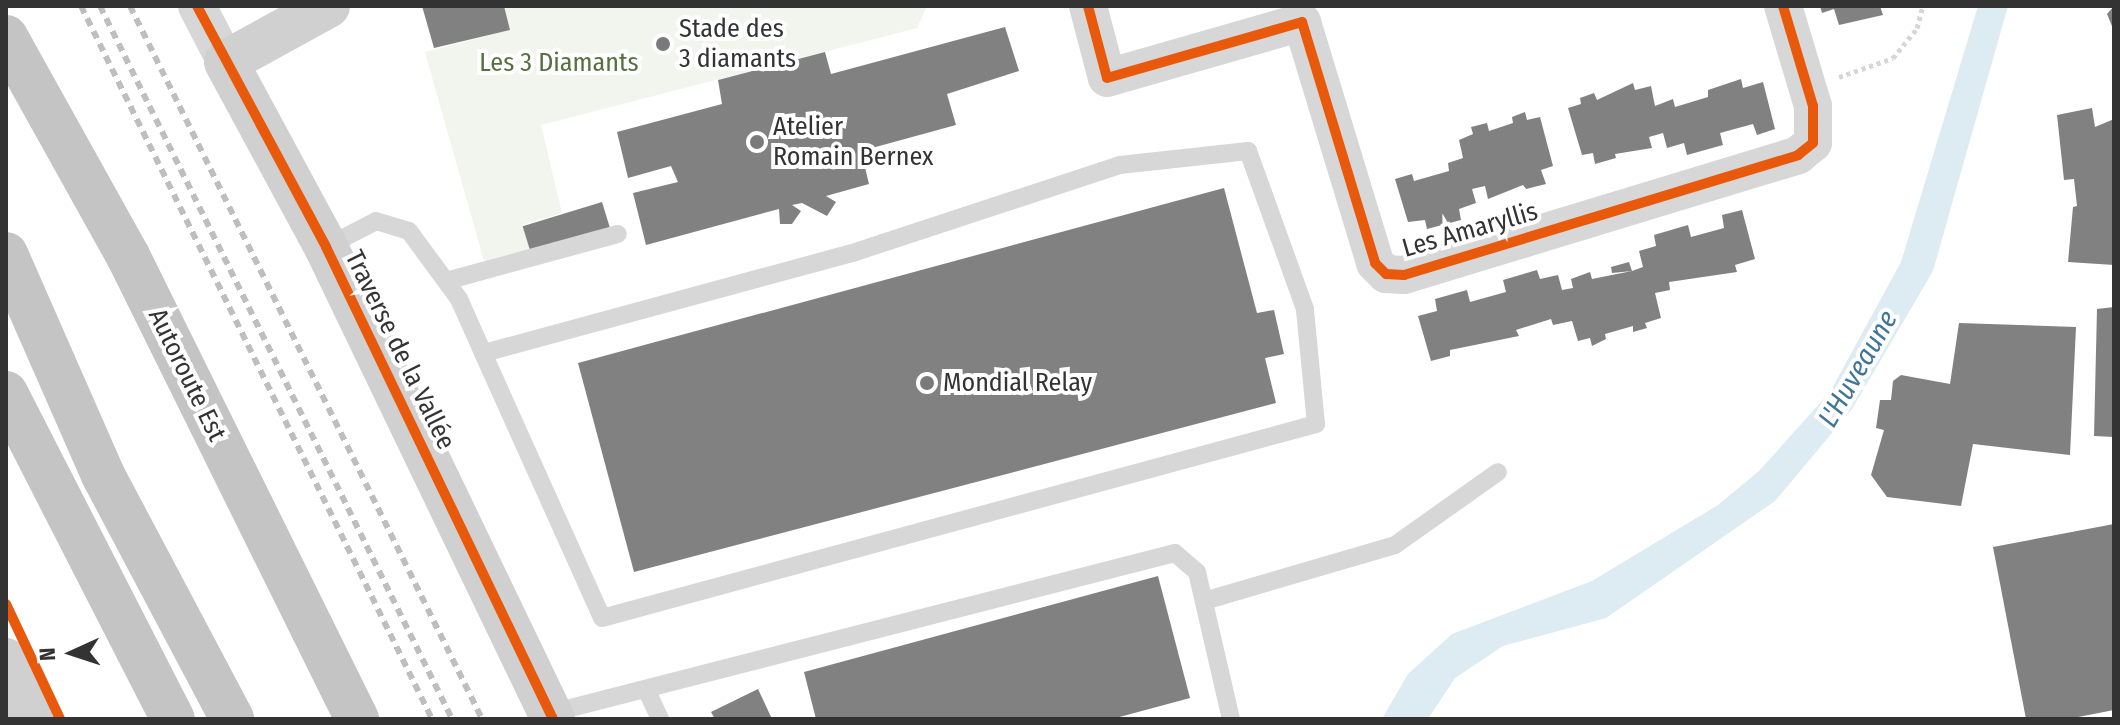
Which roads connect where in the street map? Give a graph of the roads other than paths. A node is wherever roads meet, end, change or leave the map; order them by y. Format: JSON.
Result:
{"nodes":[{"id":1,"x":197,"y":6,"type":"edge"},
{"id":2,"x":328,"y":6,"type":"edge"},
{"id":3,"x":1088,"y":6,"type":"edge"},
{"id":4,"x":1783,"y":6,"type":"edge"},
{"id":5,"x":6,"y":37,"type":"edge"},
{"id":6,"x":226,"y":62,"type":"junction"},
{"id":7,"x":618,"y":234,"type":"dead end"},
{"id":8,"x":326,"y":247,"type":"junction"},
{"id":9,"x":6,"y":254,"type":"edge"},
{"id":10,"x":446,"y":281,"type":"junction"},
{"id":11,"x":483,"y":353,"type":"junction"},
{"id":12,"x":6,"y":393,"type":"edge"},
{"id":13,"x":6,"y":455,"type":"edge"},
{"id":14,"x":1498,"y":472,"type":"dead end"},
{"id":15,"x":1204,"y":601,"type":"junction"},
{"id":16,"x":6,"y":660,"type":"edge"},
{"id":17,"x":646,"y":689,"type":"junction"},
{"id":18,"x":552,"y":716,"type":"edge"},
{"id":19,"x":33,"y":719,"type":"edge"},
{"id":20,"x":151,"y":719,"type":"edge"},
{"id":21,"x":173,"y":719,"type":"edge"},
{"id":22,"x":232,"y":719,"type":"edge"},
{"id":23,"x":357,"y":719,"type":"edge"},
{"id":24,"x":660,"y":719,"type":"edge"},
{"id":25,"x":1231,"y":719,"type":"edge"}],
"edges":[{"from":1,"to":6,"type":"street","name":"Traverse de la Vallée"},
{"from":2,"to":6,"type":"street"},
{"from":3,"to":4,"type":"street","name":"Les Amaryllis"},
{"from":5,"to":23,"type":"highway","name":"Autoroute Est"},
{"from":6,"to":8,"type":"street","name":"Traverse de la Vallée"},
{"from":7,"to":10,"type":"lane"},
{"from":8,"to":10,"type":"lane"},
{"from":8,"to":18,"type":"street","name":"Traverse de la Vallée"},
{"from":9,"to":22,"type":"highway"},
{"from":10,"to":11,"type":"lane"},
{"from":11,"to":11,"type":"lane"},
{"from":12,"to":21,"type":"highway"},
{"from":13,"to":20,"type":"highway"},
{"from":14,"to":15,"type":"lane"},
{"from":15,"to":17,"type":"lane"},
{"from":15,"to":25,"type":"lane"},
{"from":16,"to":19,"type":"street"},
{"from":17,"to":18,"type":"lane"},
{"from":17,"to":24,"type":"lane"}]}
